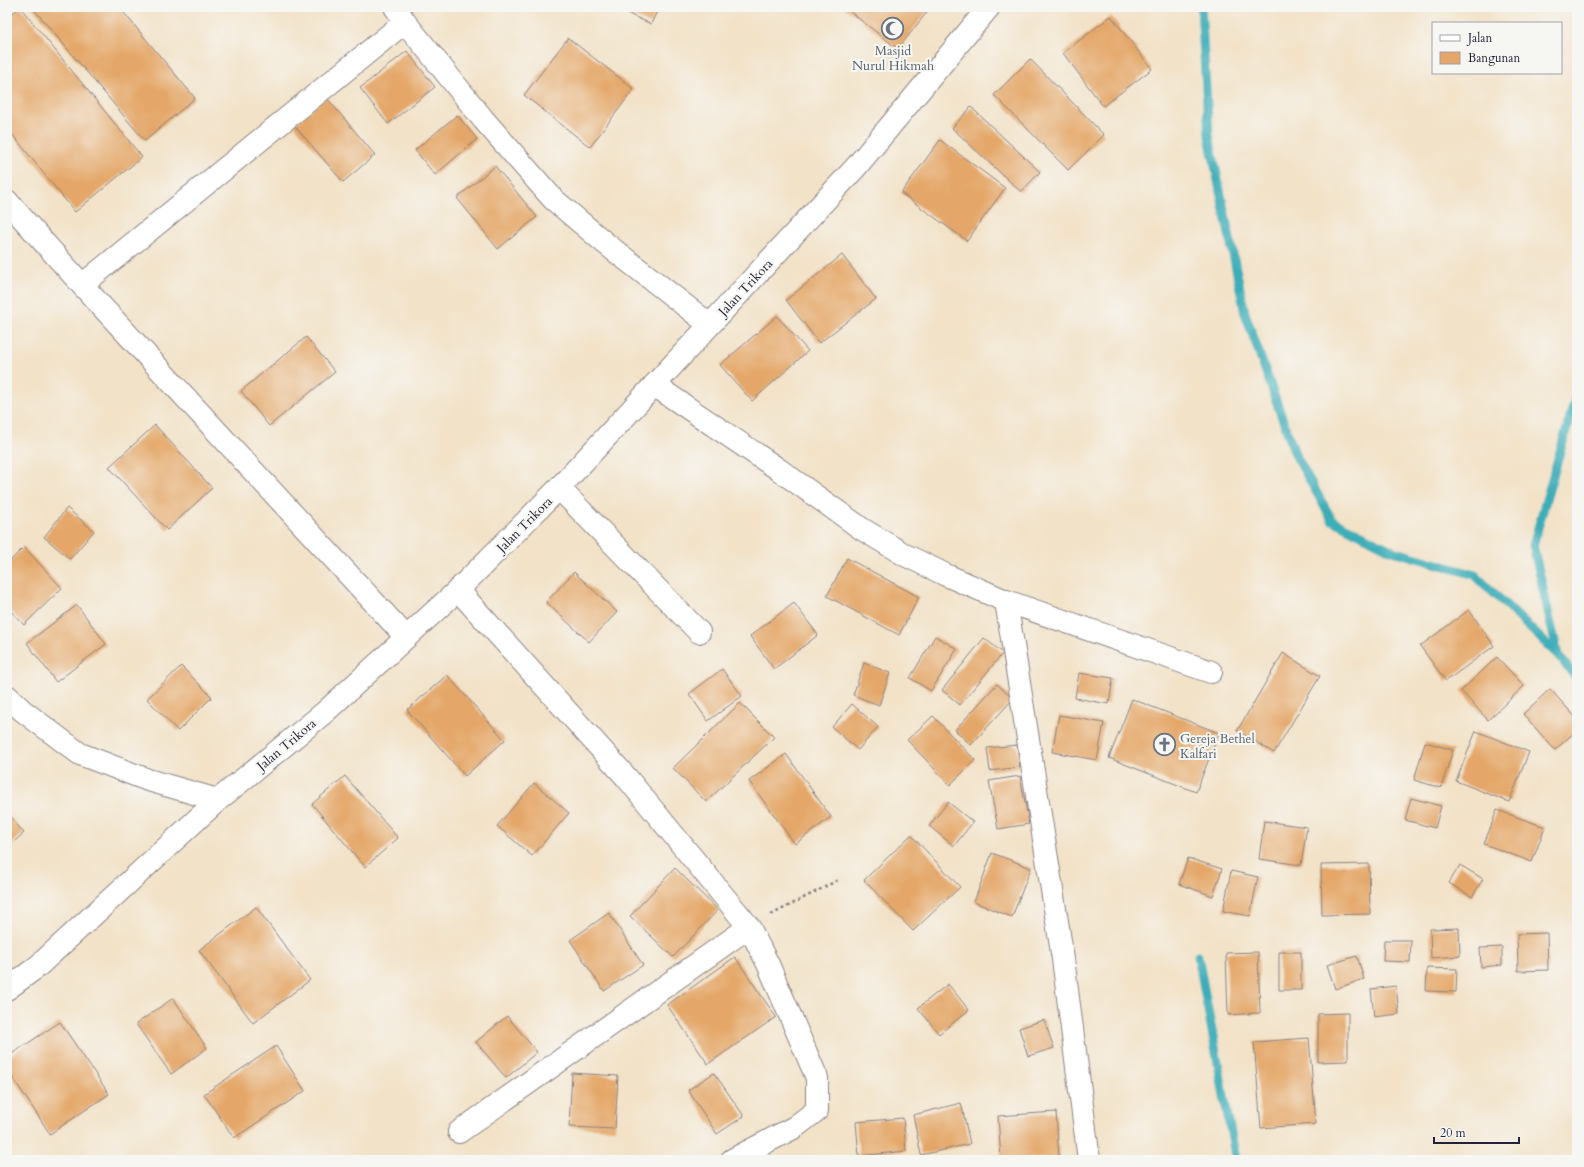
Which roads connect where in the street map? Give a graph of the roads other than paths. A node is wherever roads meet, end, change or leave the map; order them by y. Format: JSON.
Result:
{"nodes":[{"id":1,"x":989,"y":7,"type":"edge"},
{"id":2,"x":400,"y":14,"type":"edge"},
{"id":3,"x":7,"y":201,"type":"edge"},
{"id":4,"x":82,"y":285,"type":"junction"},
{"id":5,"x":710,"y":325,"type":"junction"},
{"id":6,"x":654,"y":385,"type":"junction"},
{"id":7,"x":559,"y":488,"type":"junction"},
{"id":8,"x":458,"y":590,"type":"junction"},
{"id":9,"x":1006,"y":602,"type":"junction"},
{"id":10,"x":699,"y":632,"type":"dead end"},
{"id":11,"x":406,"y":637,"type":"junction"},
{"id":12,"x":1211,"y":672,"type":"dead end"},
{"id":13,"x":7,"y":696,"type":"edge"},
{"id":14,"x":218,"y":800,"type":"junction"},
{"id":15,"x":749,"y":927,"type":"junction"},
{"id":16,"x":7,"y":989,"type":"edge"},
{"id":17,"x":459,"y":1132,"type":"dead end"},
{"id":18,"x":732,"y":1160,"type":"edge"},
{"id":19,"x":1089,"y":1160,"type":"edge"}],
"edges":[{"from":1,"to":5,"type":"street","name":"Jalan Trikora"},
{"from":2,"to":4,"type":"street"},
{"from":2,"to":5,"type":"street"},
{"from":3,"to":4,"type":"street"},
{"from":4,"to":11,"type":"street"},
{"from":5,"to":6,"type":"street","name":"Jalan Trikora"},
{"from":6,"to":7,"type":"street","name":"Jalan Trikora"},
{"from":6,"to":9,"type":"street"},
{"from":7,"to":8,"type":"street","name":"Jalan Trikora"},
{"from":7,"to":10,"type":"street"},
{"from":8,"to":11,"type":"street","name":"Jalan Trikora"},
{"from":8,"to":15,"type":"street"},
{"from":9,"to":12,"type":"street"},
{"from":9,"to":19,"type":"street"},
{"from":11,"to":14,"type":"street","name":"Jalan Trikora"},
{"from":13,"to":14,"type":"street"},
{"from":14,"to":16,"type":"street","name":"Jalan Trikora"},
{"from":15,"to":17,"type":"street"},
{"from":15,"to":18,"type":"street"}]}
